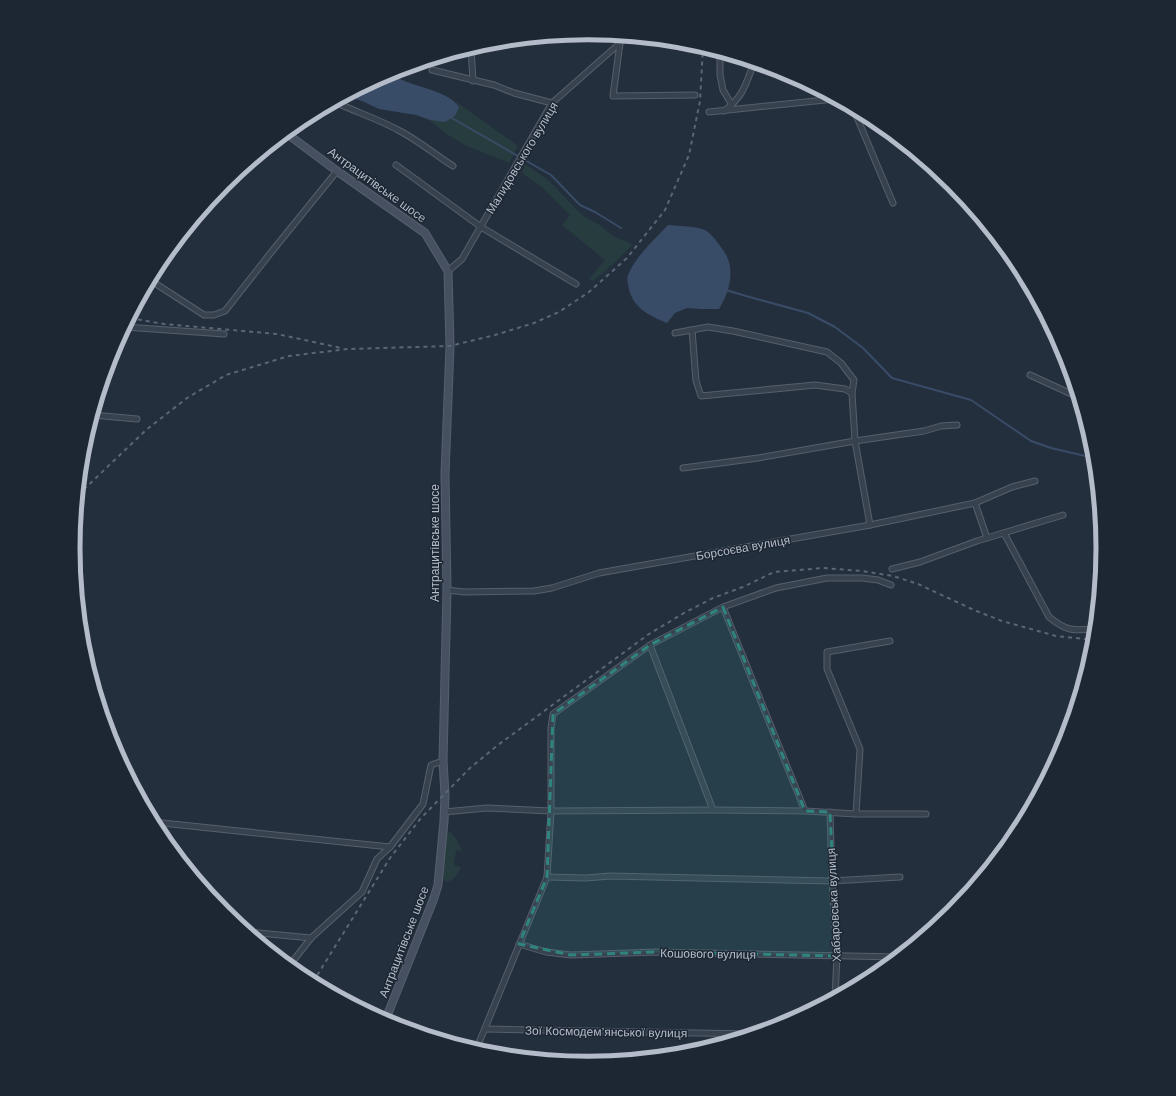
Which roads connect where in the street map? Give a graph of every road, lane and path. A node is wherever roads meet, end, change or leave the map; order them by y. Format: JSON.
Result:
{"nodes":[{"id":1,"x":620,"y":43,"type":"joint"},
{"id":2,"x":471,"y":54,"type":"edge"},
{"id":3,"x":720,"y":57,"type":"edge"},
{"id":4,"x":752,"y":67,"type":"edge"},
{"id":5,"x":432,"y":70,"type":"dead end"},
{"id":6,"x":473,"y":81,"type":"junction"},
{"id":7,"x":695,"y":95,"type":"dead end"},
{"id":8,"x":827,"y":100,"type":"edge"},
{"id":9,"x":341,"y":104,"type":"edge"},
{"id":10,"x":552,"y":104,"type":"junction"},
{"id":11,"x":732,"y":105,"type":"junction"},
{"id":12,"x":709,"y":112,"type":"dead end"},
{"id":13,"x":723,"y":112,"type":"junction"},
{"id":14,"x":856,"y":117,"type":"edge"},
{"id":15,"x":291,"y":136,"type":"edge"},
{"id":16,"x":396,"y":165,"type":"dead end"},
{"id":17,"x":453,"y":166,"type":"dead end"},
{"id":18,"x":337,"y":171,"type":"junction"},
{"id":19,"x":893,"y":203,"type":"dead end"},
{"id":20,"x":481,"y":227,"type":"junction"},
{"id":21,"x":448,"y":271,"type":"junction"},
{"id":22,"x":155,"y":283,"type":"edge"},
{"id":23,"x":576,"y":284,"type":"dead end"},
{"id":24,"x":130,"y":327,"type":"edge"},
{"id":25,"x":692,"y":330,"type":"junction"},
{"id":26,"x":676,"y":333,"type":"dead end"},
{"id":27,"x":224,"y":334,"type":"dead end"},
{"id":28,"x":1030,"y":375,"type":"dead end"},
{"id":29,"x":852,"y":393,"type":"junction"},
{"id":30,"x":1072,"y":395,"type":"edge"},
{"id":31,"x":97,"y":415,"type":"edge"},
{"id":32,"x":137,"y":419,"type":"dead end"},
{"id":33,"x":957,"y":425,"type":"dead end"},
{"id":34,"x":855,"y":440,"type":"junction"},
{"id":35,"x":683,"y":468,"type":"dead end"},
{"id":36,"x":1035,"y":481,"type":"dead end"},
{"id":37,"x":975,"y":503,"type":"junction"},
{"id":38,"x":1063,"y":515,"type":"dead end"},
{"id":39,"x":870,"y":525,"type":"junction"},
{"id":40,"x":1004,"y":533,"type":"junction"},
{"id":41,"x":987,"y":538,"type":"junction"},
{"id":42,"x":892,"y":569,"type":"dead end"},
{"id":43,"x":892,"y":585,"type":"dead end"},
{"id":44,"x":447,"y":590,"type":"junction"},
{"id":45,"x":723,"y":606,"type":"junction"},
{"id":46,"x":1089,"y":629,"type":"edge"},
{"id":47,"x":890,"y":641,"type":"dead end"},
{"id":48,"x":650,"y":645,"type":"junction"},
{"id":49,"x":443,"y":761,"type":"junction"},
{"id":50,"x":713,"y":810,"type":"junction"},
{"id":51,"x":551,"y":811,"type":"junction"},
{"id":52,"x":806,"y":811,"type":"junction"},
{"id":53,"x":444,"y":812,"type":"junction"},
{"id":54,"x":830,"y":812,"type":"junction"},
{"id":55,"x":856,"y":814,"type":"junction"},
{"id":56,"x":926,"y":814,"type":"dead end"},
{"id":57,"x":161,"y":823,"type":"edge"},
{"id":58,"x":390,"y":847,"type":"junction"},
{"id":59,"x":547,"y":877,"type":"junction"},
{"id":60,"x":900,"y":877,"type":"dead end"},
{"id":61,"x":832,"y":881,"type":"junction"},
{"id":62,"x":256,"y":933,"type":"edge"},
{"id":63,"x":311,"y":938,"type":"junction"},
{"id":64,"x":519,"y":944,"type":"junction"},
{"id":65,"x":837,"y":956,"type":"junction"},
{"id":66,"x":890,"y":956,"type":"edge"},
{"id":67,"x":293,"y":961,"type":"edge"},
{"id":68,"x":835,"y":992,"type":"edge"},
{"id":69,"x":388,"y":1014,"type":"edge"},
{"id":70,"x":485,"y":1029,"type":"junction"},
{"id":71,"x":736,"y":1034,"type":"edge"},
{"id":72,"x":479,"y":1044,"type":"edge"}],
"edges":[{"from":1,"to":7,"type":"street"},
{"from":1,"to":10,"type":"street","name":"Малидовського вулиця"},
{"from":2,"to":6,"type":"street"},
{"from":3,"to":11,"type":"street"},
{"from":4,"to":11,"type":"street"},
{"from":5,"to":6,"type":"street"},
{"from":6,"to":10,"type":"street"},
{"from":8,"to":13,"type":"street"},
{"from":9,"to":17,"type":"street"},
{"from":10,"to":20,"type":"street","name":"Малидовського вулиця"},
{"from":11,"to":13,"type":"street"},
{"from":12,"to":13,"type":"street"},
{"from":14,"to":19,"type":"street"},
{"from":15,"to":18,"type":"main road","name":"Антрацитівське шосе"},
{"from":16,"to":20,"type":"street"},
{"from":18,"to":21,"type":"main road","name":"Антрацитівське шосе"},
{"from":18,"to":22,"type":"street"},
{"from":20,"to":21,"type":"street","name":"Малидовського вулиця"},
{"from":20,"to":23,"type":"street"},
{"from":21,"to":44,"type":"main road","name":"Антрацитівське шосе"},
{"from":24,"to":27,"type":"street"},
{"from":25,"to":26,"type":"street"},
{"from":25,"to":29,"type":"street"},
{"from":25,"to":29,"type":"street"},
{"from":28,"to":30,"type":"street"},
{"from":29,"to":34,"type":"street"},
{"from":31,"to":32,"type":"street"},
{"from":33,"to":34,"type":"street"},
{"from":34,"to":35,"type":"street"},
{"from":34,"to":39,"type":"street"},
{"from":36,"to":37,"type":"street","name":"Борсоєва вулиця"},
{"from":37,"to":39,"type":"street","name":"Борсоєва вулиця"},
{"from":37,"to":41,"type":"street"},
{"from":38,"to":40,"type":"street"},
{"from":39,"to":44,"type":"street","name":"Борсоєва вулиця"},
{"from":40,"to":41,"type":"street"},
{"from":40,"to":46,"type":"street"},
{"from":41,"to":42,"type":"street"},
{"from":43,"to":45,"type":"street"},
{"from":44,"to":49,"type":"main road","name":"Антрацитівське шосе"},
{"from":45,"to":48,"type":"street"},
{"from":45,"to":52,"type":"street"},
{"from":47,"to":55,"type":"street"},
{"from":48,"to":50,"type":"street"},
{"from":48,"to":51,"type":"street"},
{"from":49,"to":53,"type":"main road","name":"Антрацитівське шосе"},
{"from":49,"to":58,"type":"street"},
{"from":50,"to":51,"type":"street"},
{"from":50,"to":52,"type":"street"},
{"from":51,"to":53,"type":"street"},
{"from":51,"to":59,"type":"street"},
{"from":52,"to":54,"type":"street"},
{"from":53,"to":69,"type":"main road","name":"Антрацитівське шосе"},
{"from":54,"to":55,"type":"street"},
{"from":54,"to":61,"type":"street","name":"Хабаровська вулиця"},
{"from":55,"to":56,"type":"street"},
{"from":57,"to":58,"type":"street"},
{"from":58,"to":63,"type":"street"},
{"from":59,"to":61,"type":"street"},
{"from":59,"to":64,"type":"street"},
{"from":60,"to":61,"type":"street"},
{"from":61,"to":65,"type":"street","name":"Хабаровська вулиця"},
{"from":62,"to":63,"type":"street"},
{"from":63,"to":67,"type":"street"},
{"from":64,"to":65,"type":"street","name":"Кошового вулиця"},
{"from":64,"to":70,"type":"street"},
{"from":65,"to":66,"type":"street","name":"Кошового вулиця"},
{"from":65,"to":68,"type":"street","name":"Хабаровська вулиця"},
{"from":70,"to":71,"type":"street","name":"Зої Космодем’янської вулиця"},
{"from":70,"to":72,"type":"street"}]}
